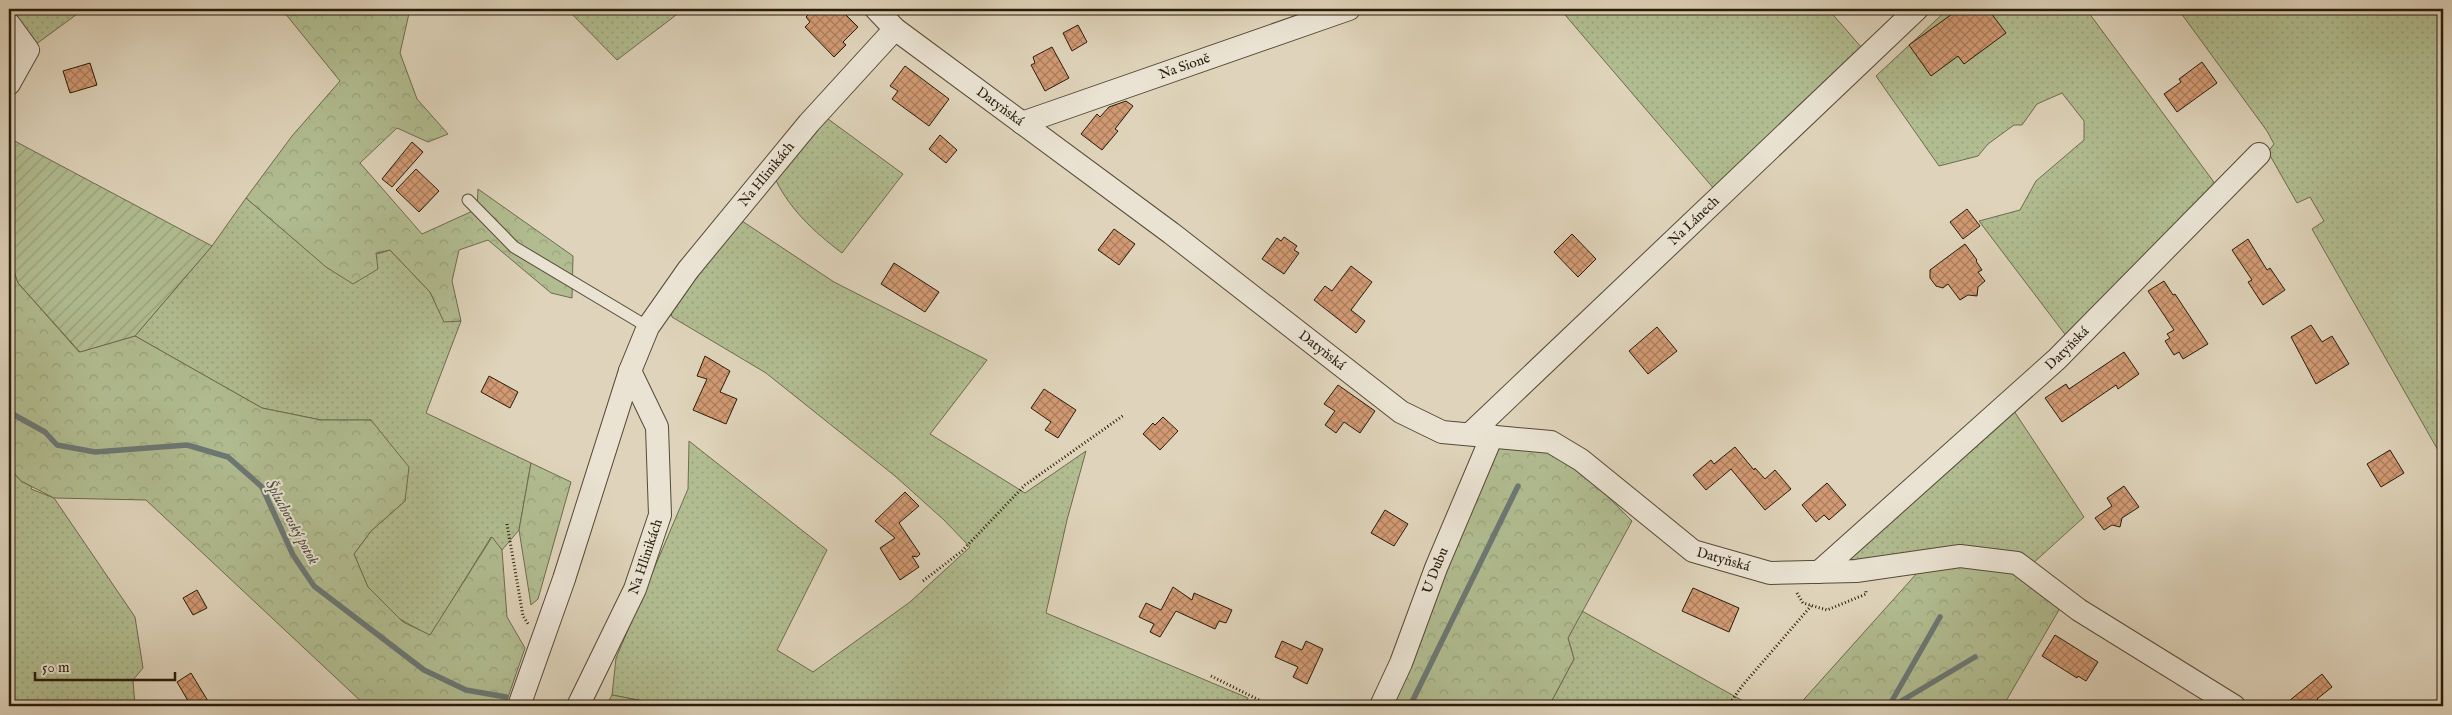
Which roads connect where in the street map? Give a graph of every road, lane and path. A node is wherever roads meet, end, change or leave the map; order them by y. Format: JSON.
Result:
{"nodes":[{"id":1,"x":876,"y":9,"type":"edge"},
{"id":2,"x":1349,"y":9,"type":"edge"},
{"id":3,"x":1917,"y":9,"type":"edge"},
{"id":4,"x":9,"y":24,"type":"edge"},
{"id":5,"x":894,"y":29,"type":"junction"},
{"id":6,"x":9,"y":84,"type":"edge"},
{"id":7,"x":1022,"y":123,"type":"junction"},
{"id":8,"x":2259,"y":154,"type":"dead end"},
{"id":9,"x":468,"y":200,"type":"dead end"},
{"id":10,"x":648,"y":327,"type":"junction"},
{"id":11,"x":630,"y":371,"type":"junction"},
{"id":12,"x":1124,"y":415,"type":"dead end"},
{"id":13,"x":1470,"y":434,"type":"junction"},
{"id":14,"x":1492,"y":436,"type":"junction"},
{"id":15,"x":507,"y":524,"type":"dead end"},
{"id":16,"x":1866,"y":569,"type":"junction"},
{"id":17,"x":1819,"y":572,"type":"junction"},
{"id":18,"x":1785,"y":573,"type":"junction"},
{"id":19,"x":923,"y":581,"type":"dead end"},
{"id":20,"x":1812,"y":606,"type":"junction"},
{"id":21,"x":541,"y":643,"type":"junction"},
{"id":22,"x":1211,"y":676,"type":"dead end"},
{"id":23,"x":519,"y":706,"type":"edge"},
{"id":24,"x":578,"y":706,"type":"edge"},
{"id":25,"x":1271,"y":706,"type":"edge"},
{"id":26,"x":1381,"y":706,"type":"edge"},
{"id":27,"x":1728,"y":706,"type":"edge"},
{"id":28,"x":2234,"y":706,"type":"edge"}],
"edges":[{"from":1,"to":5,"type":"street","name":"Datyňská"},
{"from":2,"to":7,"type":"street","name":"Na Sioně"},
{"from":3,"to":13,"type":"street","name":"Na Lánech"},
{"from":4,"to":6,"type":"street"},
{"from":5,"to":7,"type":"street","name":"Datyňská"},
{"from":5,"to":10,"type":"street","name":"Na Hlinikách"},
{"from":7,"to":13,"type":"street","name":"Datyňská"},
{"from":8,"to":17,"type":"street","name":"Datyňská"},
{"from":9,"to":10,"type":"lane"},
{"from":10,"to":11,"type":"street","name":"Na Hlinikách"},
{"from":11,"to":21,"type":"street","name":"Na Hlinikách"},
{"from":11,"to":24,"type":"street","name":"Na Hlinikách"},
{"from":12,"to":19,"type":"path"},
{"from":13,"to":14,"type":"street","name":"Datyňská"},
{"from":14,"to":18,"type":"street","name":"Datyňská"},
{"from":14,"to":26,"type":"street","name":"U Dubu"},
{"from":15,"to":21,"type":"path"},
{"from":16,"to":17,"type":"street","name":"Datyňská"},
{"from":16,"to":20,"type":"path"},
{"from":16,"to":28,"type":"street","name":"Datyňská"},
{"from":17,"to":18,"type":"street","name":"Datyňská"},
{"from":18,"to":20,"type":"path"},
{"from":20,"to":27,"type":"path"},
{"from":21,"to":23,"type":"street","name":"Na Hlinikách"},
{"from":22,"to":25,"type":"path"}]}
